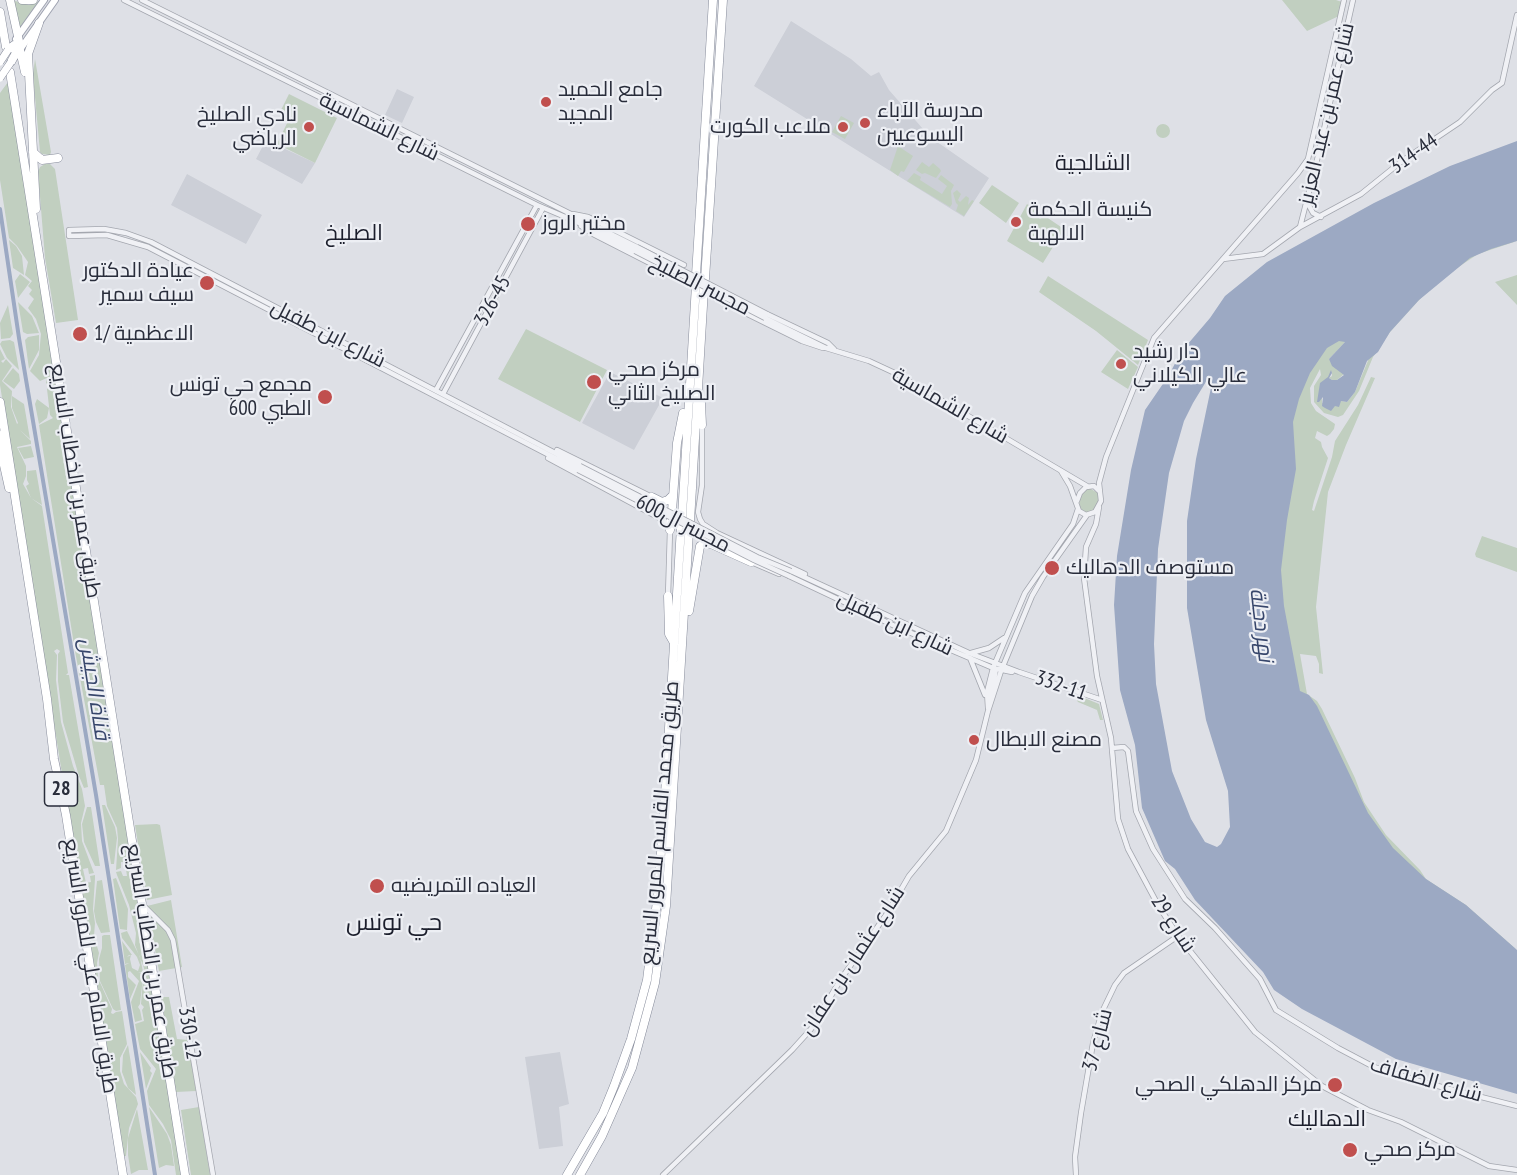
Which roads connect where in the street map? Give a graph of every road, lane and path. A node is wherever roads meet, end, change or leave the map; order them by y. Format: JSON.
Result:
{"nodes":[{"id":1,"x":10,"y":0,"type":"edge"},
{"id":2,"x":22,"y":0,"type":"edge"},
{"id":3,"x":33,"y":0,"type":"edge"},
{"id":4,"x":44,"y":0,"type":"edge"},
{"id":5,"x":55,"y":0,"type":"edge"},
{"id":6,"x":124,"y":0,"type":"edge"},
{"id":7,"x":142,"y":0,"type":"edge"},
{"id":8,"x":713,"y":0,"type":"edge"},
{"id":9,"x":723,"y":0,"type":"edge"},
{"id":10,"x":1344,"y":0,"type":"edge"},
{"id":11,"x":1353,"y":0,"type":"edge"},
{"id":12,"x":0,"y":12,"type":"edge"},
{"id":13,"x":1517,"y":15,"type":"edge"},
{"id":14,"x":39,"y":23,"type":"junction"},
{"id":15,"x":15,"y":46,"type":"junction"},
{"id":16,"x":238,"y":47,"type":"junction"},
{"id":17,"x":235,"y":55,"type":"junction"},
{"id":18,"x":0,"y":62,"type":"edge"},
{"id":19,"x":11,"y":62,"type":"joint"},
{"id":20,"x":10,"y":72,"type":"dead end"},
{"id":21,"x":0,"y":78,"type":"edge"},
{"id":22,"x":30,"y":106,"type":"junction"},
{"id":23,"x":420,"y":138,"type":"junction"},
{"id":24,"x":416,"y":145,"type":"junction"},
{"id":25,"x":33,"y":152,"type":"junction"},
{"id":26,"x":58,"y":158,"type":"dead end"},
{"id":27,"x":42,"y":160,"type":"junction"},
{"id":28,"x":1306,"y":162,"type":"junction"},
{"id":29,"x":1316,"y":165,"type":"junction"},
{"id":30,"x":34,"y":171,"type":"junction"},
{"id":31,"x":1298,"y":173,"type":"junction"},
{"id":32,"x":1314,"y":174,"type":"junction"},
{"id":33,"x":1307,"y":202,"type":"junction"},
{"id":34,"x":537,"y":205,"type":"junction"},
{"id":35,"x":543,"y":208,"type":"junction"},
{"id":36,"x":572,"y":214,"type":"junction"},
{"id":37,"x":1321,"y":217,"type":"junction"},
{"id":38,"x":577,"y":222,"type":"junction"},
{"id":39,"x":1300,"y":227,"type":"junction"},
{"id":40,"x":69,"y":233,"type":"dead end"},
{"id":41,"x":37,"y":246,"type":"junction"},
{"id":42,"x":1231,"y":248,"type":"junction"},
{"id":43,"x":636,"y":249,"type":"junction"},
{"id":44,"x":1237,"y":256,"type":"junction"},
{"id":45,"x":1220,"y":260,"type":"junction"},
{"id":46,"x":684,"y":266,"type":"dead end"},
{"id":47,"x":696,"y":275,"type":"dead end"},
{"id":48,"x":705,"y":279,"type":"dead end"},
{"id":49,"x":683,"y":280,"type":"dead end"},
{"id":50,"x":696,"y":285,"type":"dead end"},
{"id":51,"x":704,"y":289,"type":"dead end"},
{"id":52,"x":711,"y":296,"type":"dead end"},
{"id":53,"x":766,"y":316,"type":"joint"},
{"id":54,"x":305,"y":325,"type":"junction"},
{"id":55,"x":832,"y":349,"type":"junction"},
{"id":56,"x":699,"y":370,"type":"junction"},
{"id":57,"x":688,"y":382,"type":"junction"},
{"id":58,"x":438,"y":388,"type":"junction"},
{"id":59,"x":444,"y":391,"type":"junction"},
{"id":60,"x":0,"y":402,"type":"edge"},
{"id":61,"x":702,"y":425,"type":"joint"},
{"id":62,"x":530,"y":442,"type":"junction"},
{"id":63,"x":579,"y":468,"type":"joint"},
{"id":64,"x":1061,"y":471,"type":"junction"},
{"id":65,"x":1101,"y":474,"type":"junction"},
{"id":66,"x":1089,"y":486,"type":"junction"},
{"id":67,"x":1099,"y":491,"type":"junction"},
{"id":68,"x":673,"y":495,"type":"junction"},
{"id":69,"x":652,"y":497,"type":"joint"},
{"id":70,"x":1077,"y":507,"type":"junction"},
{"id":71,"x":1099,"y":507,"type":"junction"},
{"id":72,"x":1088,"y":515,"type":"junction"},
{"id":73,"x":682,"y":516,"type":"dead end"},
{"id":74,"x":690,"y":521,"type":"dead end"},
{"id":75,"x":1096,"y":524,"type":"junction"},
{"id":76,"x":681,"y":526,"type":"dead end"},
{"id":77,"x":670,"y":530,"type":"junction"},
{"id":78,"x":689,"y":531,"type":"dead end"},
{"id":79,"x":751,"y":562,"type":"joint"},
{"id":80,"x":790,"y":574,"type":"joint"},
{"id":81,"x":821,"y":587,"type":"junction"},
{"id":82,"x":668,"y":596,"type":"joint"},
{"id":83,"x":1006,"y":637,"type":"junction"},
{"id":84,"x":674,"y":642,"type":"junction"},
{"id":85,"x":970,"y":656,"type":"junction"},
{"id":86,"x":998,"y":668,"type":"junction"},
{"id":87,"x":682,"y":672,"type":"junction"},
{"id":88,"x":986,"y":697,"type":"junction"},
{"id":89,"x":1102,"y":700,"type":"junction"},
{"id":90,"x":988,"y":711,"type":"junction"},
{"id":91,"x":1112,"y":748,"type":"junction"},
{"id":92,"x":142,"y":903,"type":"junction"},
{"id":93,"x":1178,"y":936,"type":"junction"},
{"id":94,"x":1517,"y":1106,"type":"edge"},
{"id":95,"x":1517,"y":1170,"type":"edge"},
{"id":96,"x":123,"y":1175,"type":"edge"},
{"id":97,"x":185,"y":1175,"type":"edge"},
{"id":98,"x":213,"y":1175,"type":"edge"},
{"id":99,"x":566,"y":1175,"type":"edge"},
{"id":100,"x":580,"y":1175,"type":"edge"},
{"id":101,"x":663,"y":1175,"type":"edge"},
{"id":102,"x":1076,"y":1175,"type":"edge"}],
"edges":[{"from":1,"to":15,"type":"highway"},
{"from":2,"to":3,"type":"highway"},
{"from":4,"to":15,"type":"main road"},
{"from":5,"to":14,"type":"main road"},
{"from":6,"to":17,"type":"street","name":"شارع الشماسية"},
{"from":7,"to":16,"type":"street","name":"شارع الشماسية"},
{"from":8,"to":47,"type":"highway"},
{"from":9,"to":48,"type":"highway"},
{"from":10,"to":28,"type":"street","name":"شارع عمر بن عبد العزيز"},
{"from":11,"to":29,"type":"street","name":"شارع عمر بن عبد العزيز"},
{"from":12,"to":15,"type":"highway"},
{"from":13,"to":37,"type":"street","name":"314-44"},
{"from":14,"to":15,"type":"main road"},
{"from":14,"to":22,"type":"highway"},
{"from":15,"to":18,"type":"highway","bridge":true},
{"from":15,"to":19,"type":"highway"},
{"from":15,"to":22,"type":"highway"},
{"from":16,"to":17,"type":"street"},
{"from":16,"to":23,"type":"street","name":"شارع الشماسية"},
{"from":17,"to":24,"type":"street","name":"شارع الشماسية"},
{"from":19,"to":21,"type":"highway","bridge":true},
{"from":20,"to":41,"type":"highway","name":"طريق عمر بن الخطاب السريع"},
{"from":22,"to":25,"type":"highway"},
{"from":23,"to":24,"type":"street"},
{"from":23,"to":36,"type":"street","name":"شارع الشماسية"},
{"from":24,"to":34,"type":"street","name":"شارع الشماسية"},
{"from":25,"to":27,"type":"highway"},
{"from":25,"to":30,"type":"highway"},
{"from":26,"to":27,"type":"highway"},
{"from":27,"to":30,"type":"highway"},
{"from":28,"to":29,"type":"street"},
{"from":28,"to":31,"type":"street","name":"شارع عمر بن عبد العزيز"},
{"from":29,"to":32,"type":"street","name":"شارع عمر بن عبد العزيز"},
{"from":30,"to":41,"type":"highway"},
{"from":31,"to":32,"type":"street"},
{"from":31,"to":42,"type":"street"},
{"from":32,"to":33,"type":"street","name":"شارع عمر بن عبد العزيز"},
{"from":33,"to":37,"type":"street"},
{"from":33,"to":39,"type":"street","name":"شارع عمر بن عبد العزيز"},
{"from":34,"to":35,"type":"street","name":"شارع الشماسية"},
{"from":34,"to":58,"type":"street","name":"326-45"},
{"from":35,"to":38,"type":"street","name":"شارع الشماسية"},
{"from":35,"to":59,"type":"street","name":"326-45"},
{"from":36,"to":43,"type":"street","name":"شارع الشماسية"},
{"from":36,"to":46,"type":"street"},
{"from":37,"to":39,"type":"street"},
{"from":38,"to":43,"type":"street","name":"شارع الشماسية"},
{"from":38,"to":49,"type":"street"},
{"from":39,"to":44,"type":"street"},
{"from":40,"to":54,"type":"street","name":"شارع ابن طفيل"},
{"from":41,"to":92,"type":"highway","name":"طريق عمر بن الخطاب السريع"},
{"from":42,"to":44,"type":"street"},
{"from":42,"to":45,"type":"street"},
{"from":43,"to":53,"type":"street","name":"مجسر الصليخ","bridge":true},
{"from":44,"to":45,"type":"street"},
{"from":45,"to":65,"type":"street"},
{"from":50,"to":57,"type":"highway"},
{"from":51,"to":56,"type":"highway"},
{"from":52,"to":55,"type":"street"},
{"from":53,"to":55,"type":"street","name":"شارع الشماسية"},
{"from":54,"to":58,"type":"street","name":"شارع ابن طفيل"},
{"from":54,"to":62,"type":"street","name":"شارع ابن طفيل"},
{"from":55,"to":64,"type":"street","name":"شارع الشماسية"},
{"from":56,"to":61,"type":"highway"},
{"from":56,"to":74,"type":"highway"},
{"from":57,"to":68,"type":"highway"},
{"from":57,"to":73,"type":"highway"},
{"from":58,"to":59,"type":"street","name":"شارع ابن طفيل"},
{"from":59,"to":62,"type":"street","name":"شارع ابن طفيل"},
{"from":60,"to":96,"type":"highway","name":"طريق الامام علي للمرور السريع","number":"28"},
{"from":61,"to":81,"type":"street"},
{"from":62,"to":63,"type":"street","name":"شارع ابن طفيل"},
{"from":62,"to":69,"type":"street"},
{"from":62,"to":77,"type":"street"},
{"from":63,"to":80,"type":"street","name":"مجسر ال600","bridge":true},
{"from":64,"to":66,"type":"street","name":"شارع الشماسية"},
{"from":64,"to":70,"type":"street"},
{"from":65,"to":66,"type":"street"},
{"from":65,"to":67,"type":"street"},
{"from":66,"to":67,"type":"street"},
{"from":66,"to":70,"type":"street"},
{"from":67,"to":71,"type":"street"},
{"from":68,"to":69,"type":"highway"},
{"from":68,"to":77,"type":"highway"},
{"from":70,"to":72,"type":"street"},
{"from":70,"to":83,"type":"street","name":"شارع عثمان بن عفان"},
{"from":71,"to":72,"type":"street"},
{"from":71,"to":75,"type":"street","name":"شارع 29"},
{"from":72,"to":75,"type":"street"},
{"from":72,"to":86,"type":"street","name":"شارع عثمان بن عفان"},
{"from":75,"to":89,"type":"street","name":"شارع 29"},
{"from":76,"to":84,"type":"highway","name":"طريق محمد القاسم للمرور السريع"},
{"from":77,"to":82,"type":"street"},
{"from":78,"to":87,"type":"highway","name":"طريق محمد القاسم للمرور السريع"},
{"from":79,"to":81,"type":"street"},
{"from":79,"to":87,"type":"highway"},
{"from":80,"to":81,"type":"street","name":"شارع ابن طفيل"},
{"from":81,"to":85,"type":"street","name":"شارع ابن طفيل"},
{"from":82,"to":84,"type":"highway"},
{"from":83,"to":85,"type":"street"},
{"from":83,"to":86,"type":"street","name":"شارع عثمان بن عفان"},
{"from":84,"to":99,"type":"highway","name":"طريق محمد القاسم للمرور السريع"},
{"from":85,"to":86,"type":"street","name":"شارع ابن طفيل"},
{"from":85,"to":88,"type":"street"},
{"from":86,"to":88,"type":"street","name":"شارع عثمان بن عفان"},
{"from":86,"to":89,"type":"street","name":"332-11"},
{"from":86,"to":90,"type":"street","name":"شارع عثمان بن عفان"},
{"from":87,"to":100,"type":"highway","name":"طريق محمد القاسم للمرور السريع"},
{"from":88,"to":90,"type":"street","name":"شارع عثمان بن عفان"},
{"from":89,"to":91,"type":"street","name":"شارع 29"},
{"from":90,"to":101,"type":"street","name":"شارع عثمان بن عفان"},
{"from":91,"to":93,"type":"street","name":"شارع 29"},
{"from":91,"to":94,"type":"street","name":"شارع الضفاف"},
{"from":92,"to":97,"type":"highway","name":"طريق عمر بن الخطاب السريع"},
{"from":92,"to":98,"type":"street","name":"330-12"},
{"from":93,"to":95,"type":"street","name":"شارع 29"},
{"from":93,"to":102,"type":"street","name":"شارع 37"}]}
